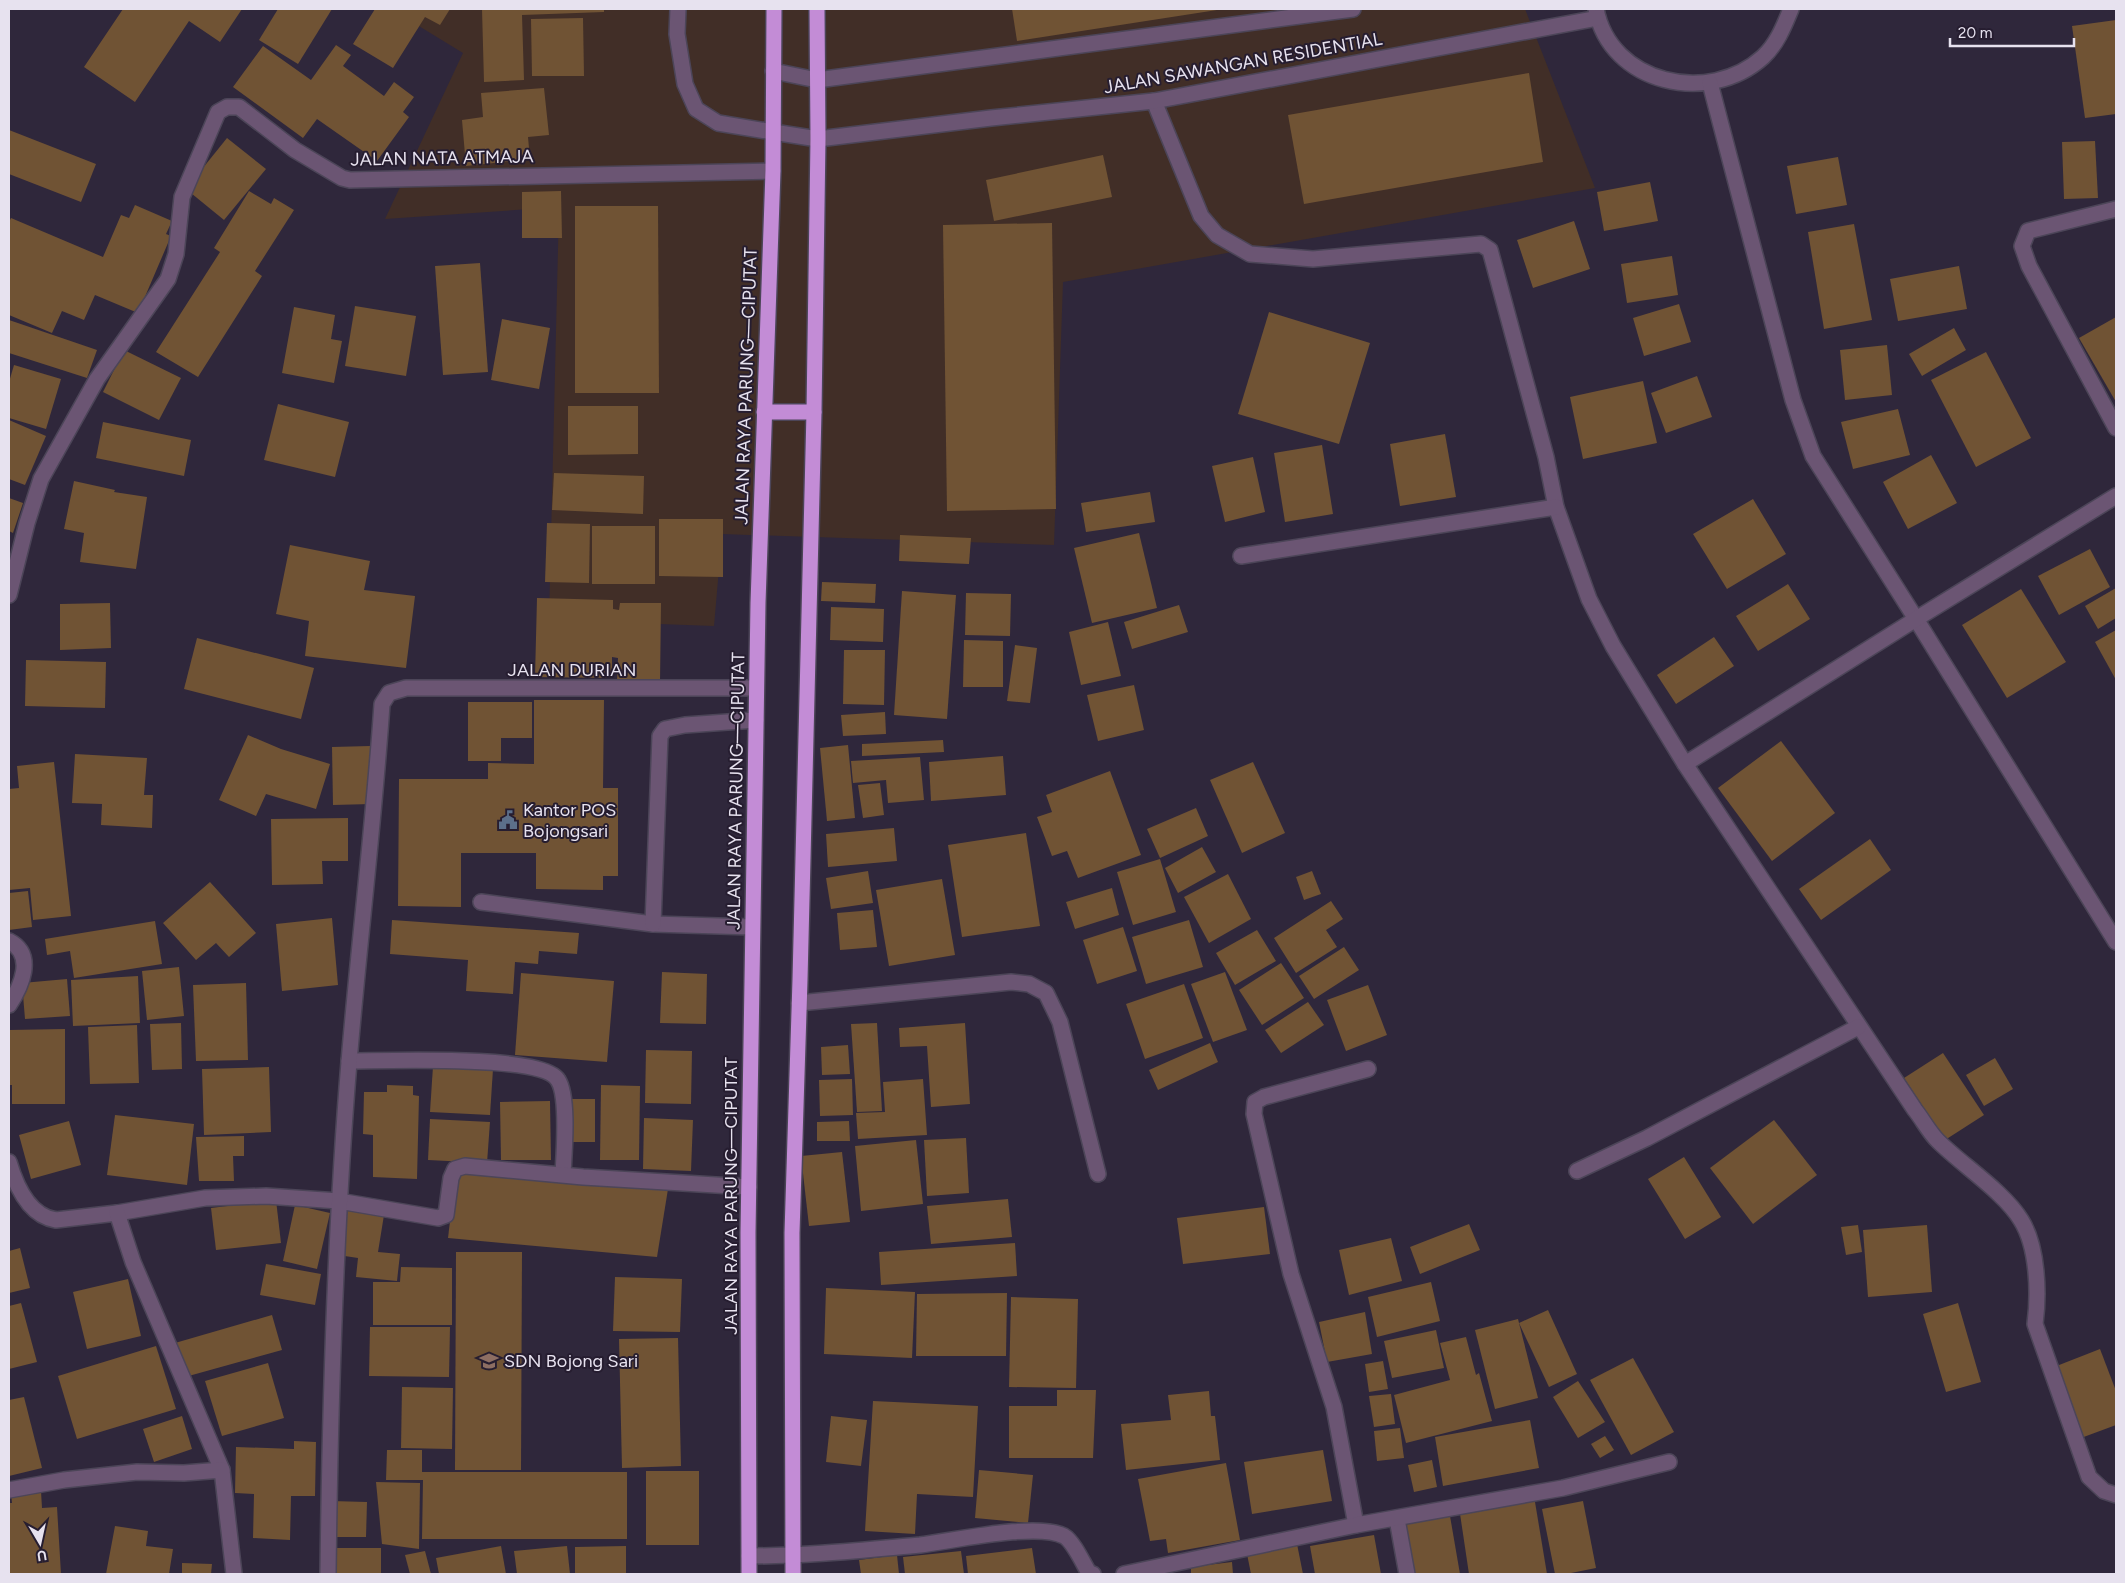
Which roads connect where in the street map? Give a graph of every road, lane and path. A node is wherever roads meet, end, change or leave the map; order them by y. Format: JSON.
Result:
{"nodes":[{"id":1,"x":678,"y":9,"type":"edge"},
{"id":2,"x":774,"y":9,"type":"edge"},
{"id":3,"x":817,"y":9,"type":"edge"},
{"id":4,"x":1353,"y":9,"type":"edge"},
{"id":5,"x":1791,"y":9,"type":"edge"},
{"id":6,"x":1597,"y":13,"type":"edge"},
{"id":7,"x":774,"y":71,"type":"junction"},
{"id":8,"x":817,"y":80,"type":"junction"},
{"id":9,"x":1710,"y":83,"type":"junction"},
{"id":10,"x":1154,"y":101,"type":"junction"},
{"id":11,"x":773,"y":132,"type":"junction"},
{"id":12,"x":818,"y":139,"type":"junction"},
{"id":13,"x":772,"y":171,"type":"junction"},
{"id":14,"x":2116,"y":209,"type":"edge"},
{"id":15,"x":764,"y":412,"type":"junction"},
{"id":16,"x":814,"y":412,"type":"junction"},
{"id":17,"x":2116,"y":428,"type":"edge"},
{"id":18,"x":2116,"y":496,"type":"edge"},
{"id":19,"x":1556,"y":507,"type":"junction"},
{"id":20,"x":1240,"y":556,"type":"dead end"},
{"id":21,"x":9,"y":595,"type":"edge"},
{"id":22,"x":1916,"y":618,"type":"junction"},
{"id":23,"x":756,"y":688,"type":"junction"},
{"id":24,"x":756,"y":720,"type":"junction"},
{"id":25,"x":1685,"y":764,"type":"junction"},
{"id":26,"x":481,"y":902,"type":"dead end"},
{"id":27,"x":653,"y":924,"type":"junction"},
{"id":28,"x":752,"y":927,"type":"junction"},
{"id":29,"x":9,"y":941,"type":"edge"},
{"id":30,"x":2116,"y":942,"type":"edge"},
{"id":31,"x":799,"y":1003,"type":"junction"},
{"id":32,"x":9,"y":1005,"type":"edge"},
{"id":33,"x":1858,"y":1027,"type":"junction"},
{"id":34,"x":349,"y":1061,"type":"junction"},
{"id":35,"x":1368,"y":1069,"type":"dead end"},
{"id":36,"x":9,"y":1162,"type":"edge"},
{"id":37,"x":1577,"y":1171,"type":"dead end"},
{"id":38,"x":563,"y":1174,"type":"junction"},
{"id":39,"x":1098,"y":1174,"type":"dead end"},
{"id":40,"x":749,"y":1187,"type":"junction"},
{"id":41,"x":339,"y":1202,"type":"junction"},
{"id":42,"x":117,"y":1213,"type":"junction"},
{"id":43,"x":1669,"y":1462,"type":"dead end"},
{"id":44,"x":222,"y":1470,"type":"junction"},
{"id":45,"x":9,"y":1490,"type":"edge"},
{"id":46,"x":2116,"y":1495,"type":"edge"},
{"id":47,"x":1397,"y":1519,"type":"junction"},
{"id":48,"x":1356,"y":1525,"type":"junction"},
{"id":49,"x":749,"y":1556,"type":"junction"},
{"id":50,"x":793,"y":1556,"type":"junction"},
{"id":51,"x":234,"y":1574,"type":"edge"},
{"id":52,"x":328,"y":1574,"type":"edge"},
{"id":53,"x":749,"y":1574,"type":"edge"},
{"id":54,"x":793,"y":1574,"type":"edge"},
{"id":55,"x":1093,"y":1574,"type":"edge"},
{"id":56,"x":1124,"y":1574,"type":"edge"},
{"id":57,"x":1407,"y":1574,"type":"edge"}],
"edges":[{"from":1,"to":11,"type":"street","name":"JALAN SAWANGAN RESIDENTIAL"},
{"from":2,"to":7,"type":"highway","name":"JALAN RAYA PARUNG—CIPUTAT"},
{"from":3,"to":8,"type":"highway"},
{"from":4,"to":8,"type":"street","name":"JALAN SAWANGAN RESIDENTIAL"},
{"from":5,"to":9,"type":"street"},
{"from":6,"to":9,"type":"street"},
{"from":6,"to":10,"type":"street","name":"JALAN SAWANGAN RESIDENTIAL"},
{"from":7,"to":8,"type":"street","name":"JALAN SAWANGAN RESIDENTIAL"},
{"from":7,"to":11,"type":"highway","name":"JALAN RAYA PARUNG—CIPUTAT"},
{"from":8,"to":12,"type":"highway"},
{"from":9,"to":22,"type":"street"},
{"from":10,"to":12,"type":"street","name":"JALAN SAWANGAN RESIDENTIAL"},
{"from":10,"to":19,"type":"street"},
{"from":11,"to":12,"type":"street","name":"JALAN SAWANGAN RESIDENTIAL"},
{"from":11,"to":13,"type":"highway","name":"JALAN RAYA PARUNG—CIPUTAT"},
{"from":12,"to":16,"type":"highway"},
{"from":13,"to":15,"type":"highway","name":"JALAN RAYA PARUNG—CIPUTAT"},
{"from":13,"to":21,"type":"street","name":"JALAN NATA ATMAJA"},
{"from":14,"to":17,"type":"street"},
{"from":15,"to":16,"type":"highway"},
{"from":15,"to":23,"type":"highway","name":"JALAN RAYA PARUNG—CIPUTAT"},
{"from":16,"to":31,"type":"highway"},
{"from":18,"to":22,"type":"street"},
{"from":19,"to":20,"type":"street"},
{"from":19,"to":25,"type":"street"},
{"from":22,"to":25,"type":"street"},
{"from":22,"to":30,"type":"street"},
{"from":23,"to":24,"type":"highway","name":"JALAN RAYA PARUNG—CIPUTAT"},
{"from":23,"to":34,"type":"street","name":"JALAN DURIAN"},
{"from":24,"to":27,"type":"street"},
{"from":24,"to":28,"type":"highway","name":"JALAN RAYA PARUNG—CIPUTAT"},
{"from":25,"to":33,"type":"street"},
{"from":26,"to":27,"type":"street"},
{"from":27,"to":28,"type":"street"},
{"from":28,"to":40,"type":"highway","name":"JALAN RAYA PARUNG—CIPUTAT"},
{"from":29,"to":32,"type":"street"},
{"from":31,"to":39,"type":"street"},
{"from":31,"to":50,"type":"highway"},
{"from":33,"to":37,"type":"street"},
{"from":33,"to":46,"type":"street"},
{"from":34,"to":38,"type":"street"},
{"from":34,"to":41,"type":"street"},
{"from":35,"to":48,"type":"street"},
{"from":36,"to":42,"type":"street"},
{"from":38,"to":40,"type":"street"},
{"from":38,"to":41,"type":"street"},
{"from":40,"to":49,"type":"highway","name":"JALAN RAYA PARUNG—CIPUTAT"},
{"from":41,"to":42,"type":"street"},
{"from":41,"to":52,"type":"street"},
{"from":42,"to":44,"type":"street"},
{"from":43,"to":47,"type":"street"},
{"from":44,"to":45,"type":"street"},
{"from":44,"to":51,"type":"street"},
{"from":47,"to":48,"type":"street"},
{"from":47,"to":57,"type":"street"},
{"from":48,"to":56,"type":"street"},
{"from":49,"to":50,"type":"street"},
{"from":49,"to":53,"type":"highway","name":"JALAN RAYA PARUNG—CIPUTAT"},
{"from":50,"to":54,"type":"highway"},
{"from":50,"to":55,"type":"street"}]}
